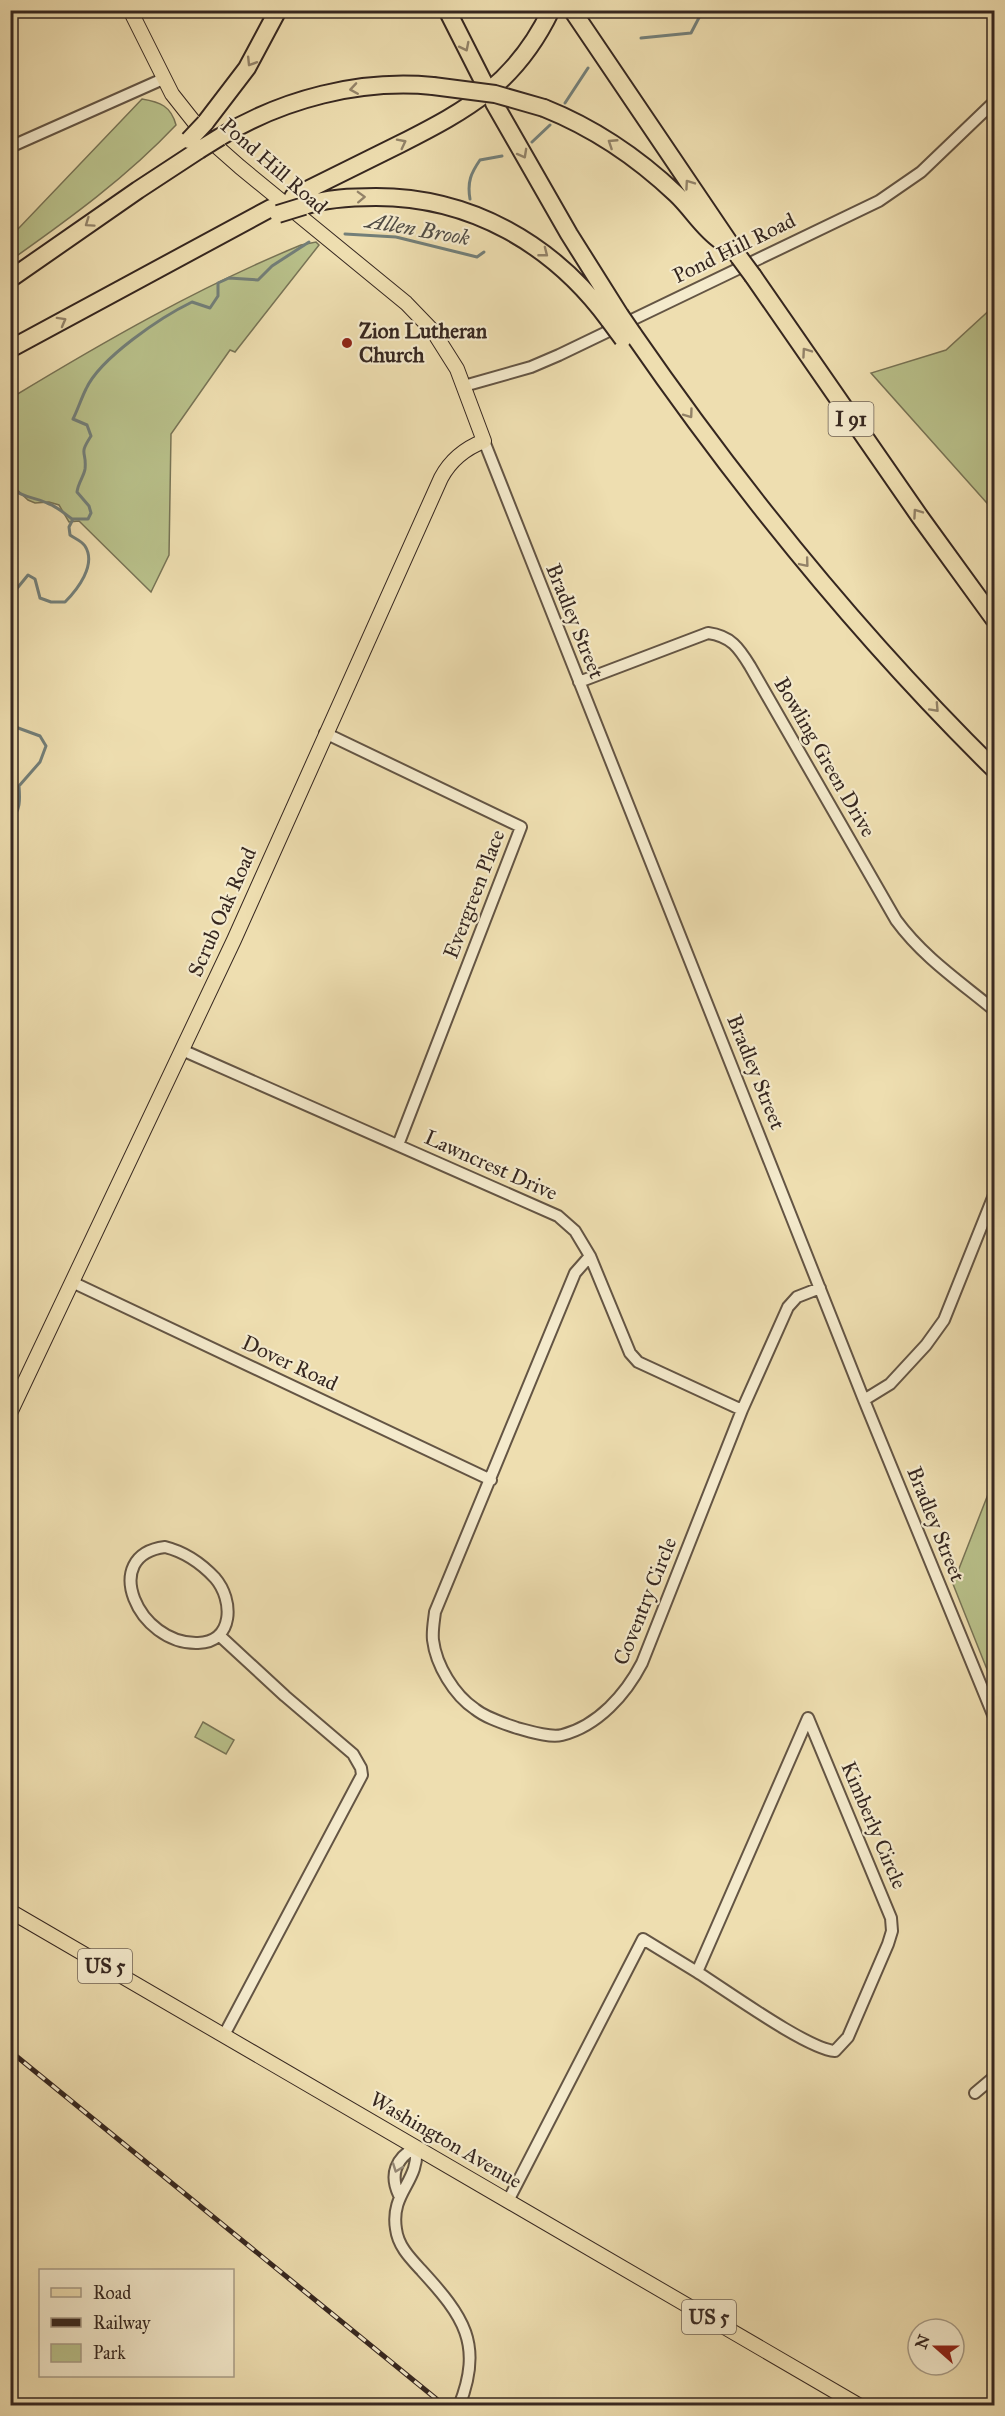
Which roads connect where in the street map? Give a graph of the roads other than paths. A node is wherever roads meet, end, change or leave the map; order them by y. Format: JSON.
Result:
{"nodes":[{"id":1,"x":130,"y":10,"type":"edge"},
{"id":2,"x":278,"y":10,"type":"edge"},
{"id":3,"x":447,"y":10,"type":"edge"},
{"id":4,"x":551,"y":10,"type":"edge"},
{"id":5,"x":572,"y":10,"type":"edge"},
{"id":6,"x":163,"y":79,"type":"junction"},
{"id":7,"x":994,"y":102,"type":"edge"},
{"id":8,"x":194,"y":145,"type":"junction"},
{"id":9,"x":10,"y":147,"type":"edge"},
{"id":10,"x":298,"y":202,"type":"junction"},
{"id":11,"x":737,"y":253,"type":"junction"},
{"id":12,"x":10,"y":279,"type":"edge"},
{"id":13,"x":614,"y":317,"type":"junction"},
{"id":14,"x":10,"y":349,"type":"edge"},
{"id":15,"x":464,"y":386,"type":"junction"},
{"id":16,"x":484,"y":441,"type":"junction"},
{"id":17,"x":994,"y":619,"type":"edge"},
{"id":18,"x":579,"y":682,"type":"junction"},
{"id":19,"x":325,"y":733,"type":"junction"},
{"id":20,"x":994,"y":769,"type":"edge"},
{"id":21,"x":994,"y":1010,"type":"edge"},
{"id":22,"x":182,"y":1050,"type":"junction"},
{"id":23,"x":398,"y":1145,"type":"junction"},
{"id":24,"x":994,"y":1195,"type":"edge"},
{"id":25,"x":590,"y":1256,"type":"junction"},
{"id":26,"x":72,"y":1282,"type":"junction"},
{"id":27,"x":820,"y":1288,"type":"junction"},
{"id":28,"x":864,"y":1401,"type":"junction"},
{"id":29,"x":742,"y":1410,"type":"junction"},
{"id":30,"x":10,"y":1413,"type":"edge"},
{"id":31,"x":490,"y":1480,"type":"junction"},
{"id":32,"x":220,"y":1636,"type":"junction"},
{"id":33,"x":994,"y":1718,"type":"edge"},
{"id":34,"x":10,"y":1911,"type":"edge"},
{"id":35,"x":697,"y":1972,"type":"junction"},
{"id":36,"x":224,"y":2035,"type":"junction"},
{"id":37,"x":994,"y":2077,"type":"edge"},
{"id":38,"x":975,"y":2093,"type":"dead end"},
{"id":39,"x":416,"y":2147,"type":"junction"},
{"id":40,"x":399,"y":2195,"type":"junction"},
{"id":41,"x":508,"y":2201,"type":"junction"},
{"id":42,"x":459,"y":2406,"type":"edge"},
{"id":43,"x":860,"y":2406,"type":"edge"}],
"edges":[{"from":1,"to":6,"type":"main road","name":"Pond Hill Road"},
{"from":2,"to":8,"type":"highway","one_way":true,"bridge":true},
{"from":3,"to":13,"type":"highway","one_way":true},
{"from":10,"to":4,"type":"highway","one_way":true},
{"from":11,"to":5,"type":"highway","number":"I 91","one_way":true},
{"from":6,"to":9,"type":"street"},
{"from":6,"to":15,"type":"main road","name":"Pond Hill Road"},
{"from":7,"to":15,"type":"street","name":"Pond Hill Road"},
{"from":11,"to":8,"type":"highway","one_way":true,"bridge":true},
{"from":8,"to":12,"type":"highway","one_way":true},
{"from":10,"to":13,"type":"highway","one_way":true},
{"from":14,"to":10,"type":"highway","one_way":true,"bridge":true},
{"from":17,"to":11,"type":"highway","number":"I 91","one_way":true,"bridge":true},
{"from":13,"to":20,"type":"highway","one_way":true,"bridge":true},
{"from":15,"to":16,"type":"main road","name":"Pond Hill Road"},
{"from":16,"to":18,"type":"street","name":"Bradley Street"},
{"from":16,"to":19,"type":"main road","name":"Scrub Oak Road"},
{"from":18,"to":21,"type":"street","name":"Bowling Green Drive"},
{"from":18,"to":27,"type":"street","name":"Bradley Street"},
{"from":19,"to":22,"type":"main road","name":"Scrub Oak Road"},
{"from":19,"to":23,"type":"street","name":"Evergreen Place"},
{"from":22,"to":23,"type":"street","name":"Lawncrest Drive"},
{"from":22,"to":26,"type":"main road","name":"Scrub Oak Road"},
{"from":23,"to":25,"type":"street","name":"Lawncrest Drive"},
{"from":24,"to":28,"type":"street"},
{"from":25,"to":29,"type":"street","name":"Lawncrest Drive"},
{"from":25,"to":31,"type":"street","name":"Coventry Circle"},
{"from":26,"to":30,"type":"main road","name":"Scrub Oak Road"},
{"from":26,"to":31,"type":"street","name":"Dover Road"},
{"from":27,"to":28,"type":"street","name":"Bradley Street"},
{"from":27,"to":29,"type":"street","name":"Coventry Circle"},
{"from":28,"to":33,"type":"street","name":"Bradley Street"},
{"from":29,"to":31,"type":"street","name":"Coventry Circle"},
{"from":32,"to":32,"type":"street"},
{"from":32,"to":36,"type":"street"},
{"from":34,"to":36,"type":"main road","name":"Washington Avenue","number":"US 5"},
{"from":35,"to":35,"type":"street","name":"Kimberly Circle"},
{"from":35,"to":41,"type":"street","name":"Kimberly Circle"},
{"from":36,"to":39,"type":"main road","name":"Washington Avenue","number":"US 5"},
{"from":37,"to":38,"type":"street"},
{"from":39,"to":40,"type":"street"},
{"from":39,"to":40,"type":"street","one_way":true},
{"from":39,"to":41,"type":"main road","name":"Washington Avenue","number":"US 5"},
{"from":40,"to":42,"type":"street"},
{"from":41,"to":43,"type":"main road","name":"Washington Avenue","number":"US 5"}]}
